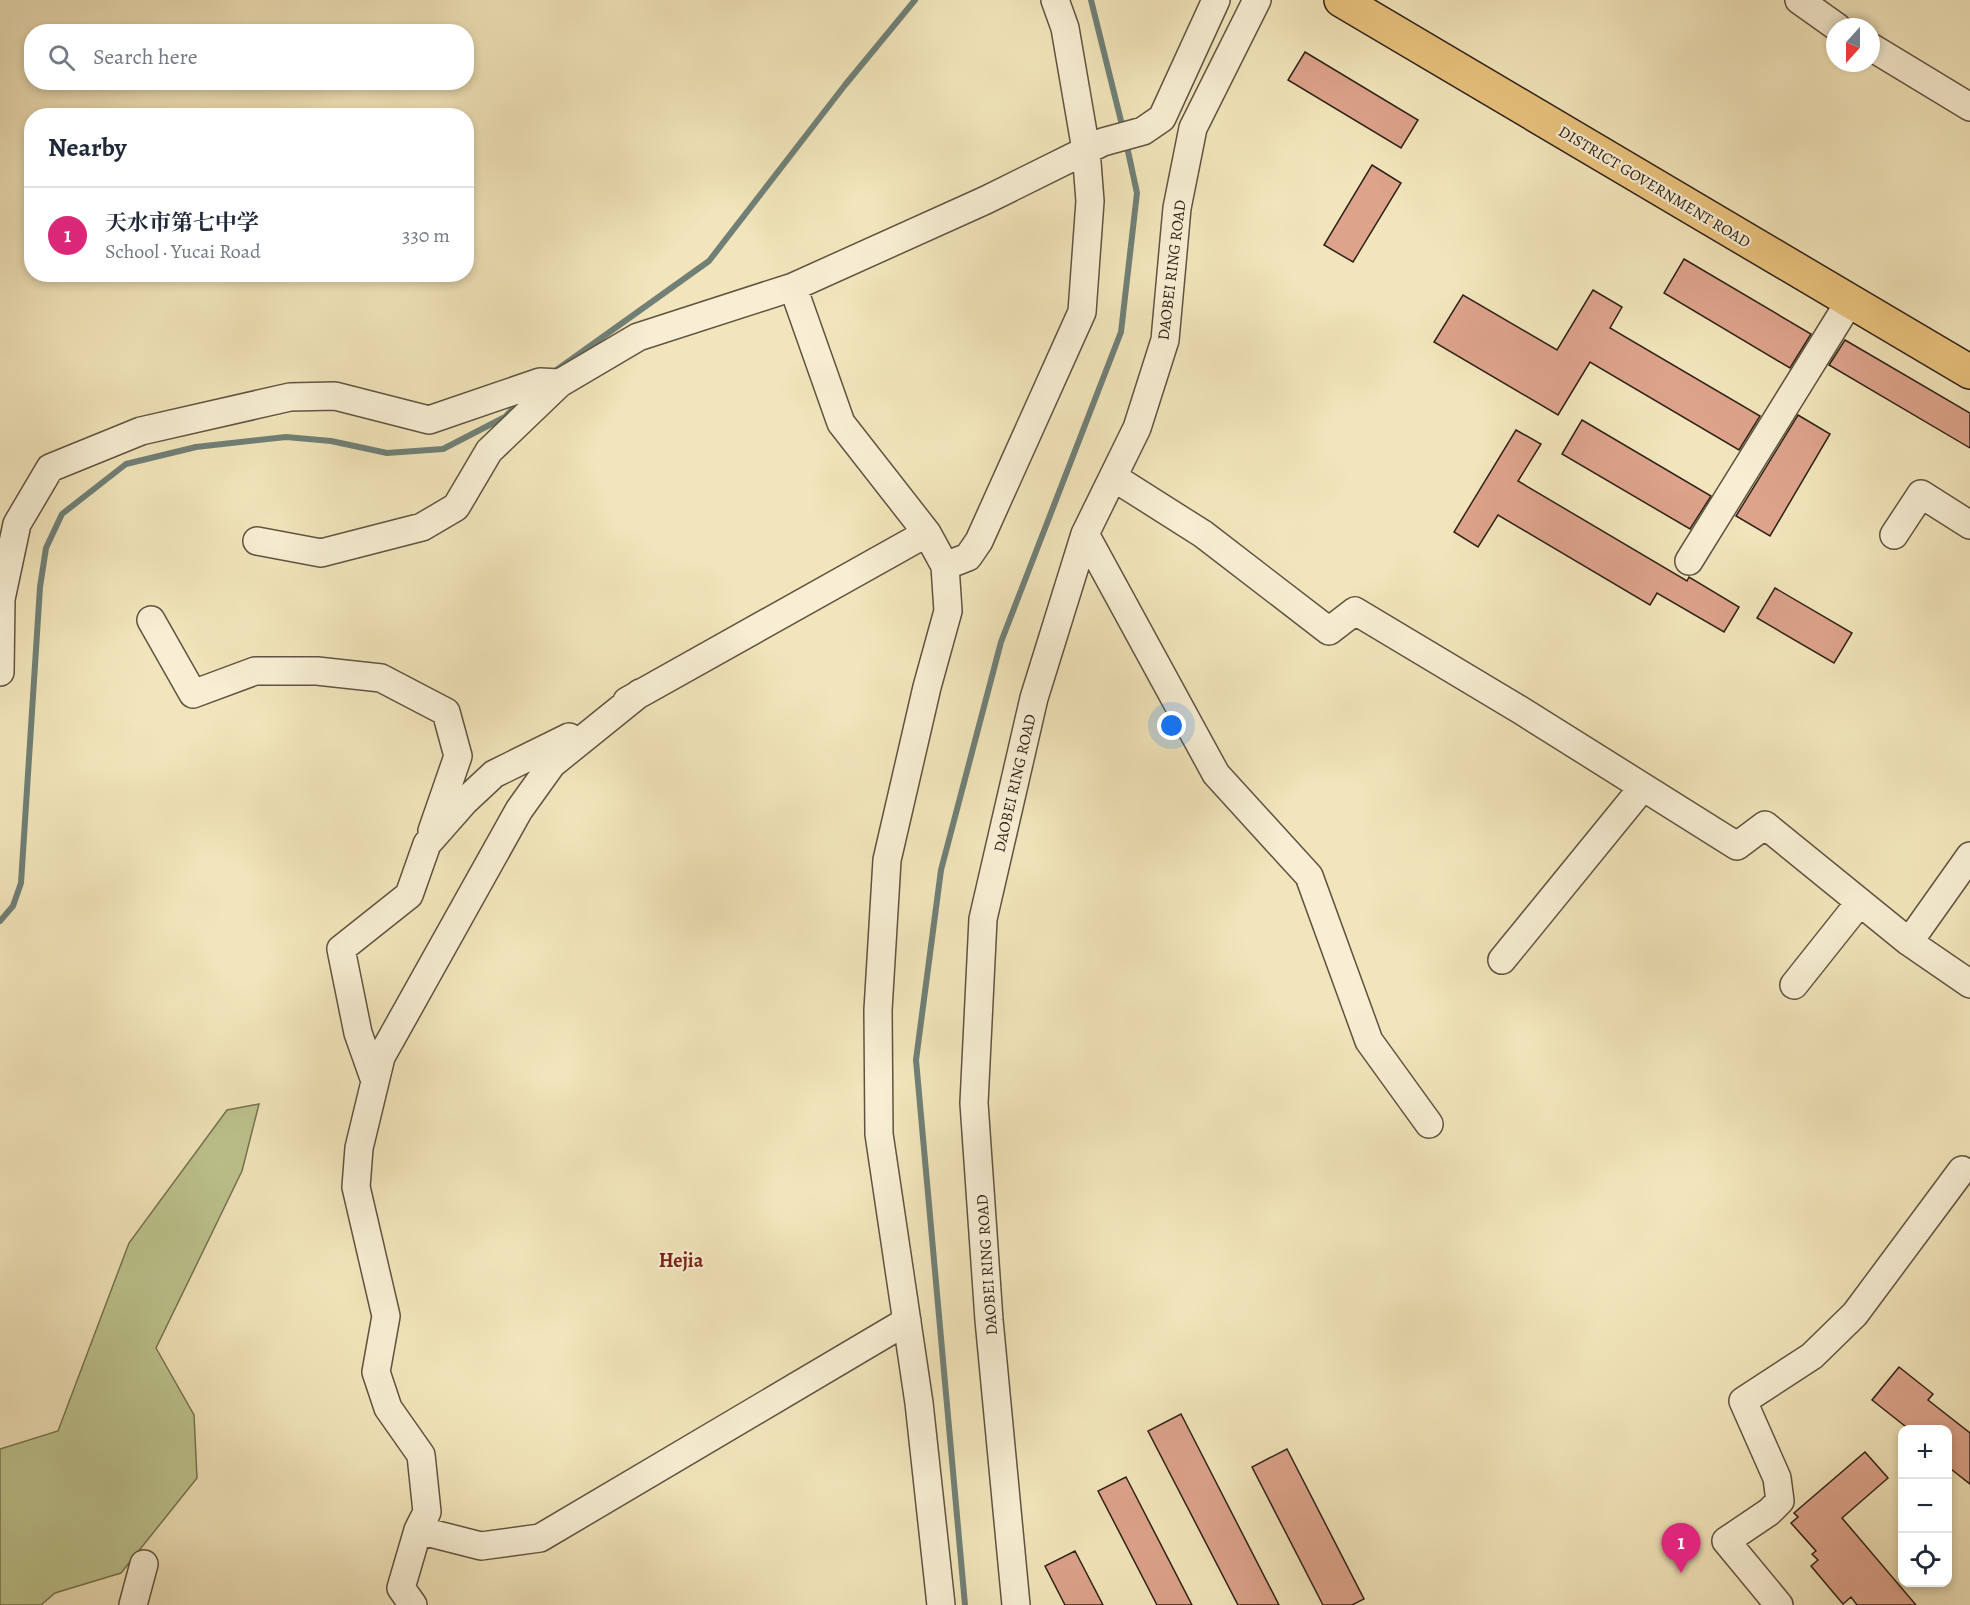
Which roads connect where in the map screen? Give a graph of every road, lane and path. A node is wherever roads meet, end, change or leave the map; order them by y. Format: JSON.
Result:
{"nodes":[{"id":1,"x":1056,"y":0,"type":"edge"},
{"id":2,"x":1216,"y":0,"type":"edge"},
{"id":3,"x":1257,"y":0,"type":"edge"},
{"id":4,"x":1341,"y":0,"type":"edge"},
{"id":5,"x":1799,"y":0,"type":"edge"},
{"id":6,"x":1826,"y":19,"type":"edge"},
{"id":7,"x":1880,"y":52,"type":"edge"},
{"id":8,"x":1970,"y":107,"type":"edge"},
{"id":9,"x":1095,"y":146,"type":"junction"},
{"id":10,"x":793,"y":287,"type":"junction"},
{"id":11,"x":1850,"y":301,"type":"junction"},
{"id":12,"x":1970,"y":372,"type":"edge"},
{"id":13,"x":560,"y":384,"type":"junction"},
{"id":14,"x":1113,"y":477,"type":"junction"},
{"id":15,"x":1970,"y":525,"type":"edge"},
{"id":16,"x":927,"y":532,"type":"junction"},
{"id":17,"x":1085,"y":534,"type":"junction"},
{"id":18,"x":1894,"y":535,"type":"dead end"},
{"id":19,"x":257,"y":541,"type":"dead end"},
{"id":20,"x":1689,"y":561,"type":"dead end"},
{"id":21,"x":945,"y":566,"type":"junction"},
{"id":22,"x":151,"y":620,"type":"dead end"},
{"id":23,"x":0,"y":672,"type":"edge"},
{"id":24,"x":640,"y":693,"type":"junction"},
{"id":25,"x":1643,"y":787,"type":"junction"},
{"id":26,"x":427,"y":844,"type":"junction"},
{"id":27,"x":1970,"y":856,"type":"edge"},
{"id":28,"x":1860,"y":902,"type":"junction"},
{"id":29,"x":1909,"y":942,"type":"junction"},
{"id":30,"x":1502,"y":960,"type":"dead end"},
{"id":31,"x":1970,"y":984,"type":"edge"},
{"id":32,"x":1794,"y":985,"type":"dead end"},
{"id":33,"x":375,"y":1081,"type":"junction"},
{"id":34,"x":1429,"y":1124,"type":"dead end"},
{"id":35,"x":1962,"y":1170,"type":"dead end"},
{"id":36,"x":907,"y":1320,"type":"junction"},
{"id":37,"x":418,"y":1530,"type":"junction"},
{"id":38,"x":144,"y":1564,"type":"dead end"},
{"id":39,"x":133,"y":1605,"type":"edge"},
{"id":40,"x":412,"y":1605,"type":"edge"},
{"id":41,"x":941,"y":1605,"type":"edge"},
{"id":42,"x":1016,"y":1605,"type":"edge"},
{"id":43,"x":1779,"y":1605,"type":"edge"}],
"edges":[{"from":1,"to":9,"type":"street"},
{"from":2,"to":9,"type":"street"},
{"from":3,"to":14,"type":"street","name":"DAOBEI RING ROAD"},
{"from":4,"to":11,"type":"main road","name":"DISTRICT GOVERNMENT ROAD"},
{"from":5,"to":6,"type":"street"},
{"from":7,"to":8,"type":"street"},
{"from":9,"to":10,"type":"street"},
{"from":9,"to":21,"type":"street"},
{"from":10,"to":13,"type":"street"},
{"from":10,"to":16,"type":"street"},
{"from":11,"to":12,"type":"main road","name":"DISTRICT GOVERNMENT ROAD"},
{"from":11,"to":20,"type":"street"},
{"from":13,"to":19,"type":"street"},
{"from":13,"to":23,"type":"street"},
{"from":14,"to":17,"type":"street","name":"DAOBEI RING ROAD"},
{"from":14,"to":25,"type":"street"},
{"from":15,"to":18,"type":"street"},
{"from":16,"to":21,"type":"street"},
{"from":16,"to":24,"type":"street"},
{"from":17,"to":34,"type":"street"},
{"from":17,"to":42,"type":"street","name":"DAOBEI RING ROAD"},
{"from":21,"to":36,"type":"street"},
{"from":22,"to":26,"type":"street"},
{"from":24,"to":26,"type":"street"},
{"from":24,"to":33,"type":"street"},
{"from":25,"to":28,"type":"street"},
{"from":25,"to":30,"type":"street"},
{"from":26,"to":33,"type":"street"},
{"from":27,"to":29,"type":"street"},
{"from":28,"to":29,"type":"street"},
{"from":28,"to":32,"type":"street"},
{"from":29,"to":31,"type":"street"},
{"from":33,"to":37,"type":"street"},
{"from":35,"to":43,"type":"street"},
{"from":36,"to":37,"type":"street"},
{"from":36,"to":41,"type":"street"},
{"from":37,"to":40,"type":"street"},
{"from":38,"to":39,"type":"street"}]}
